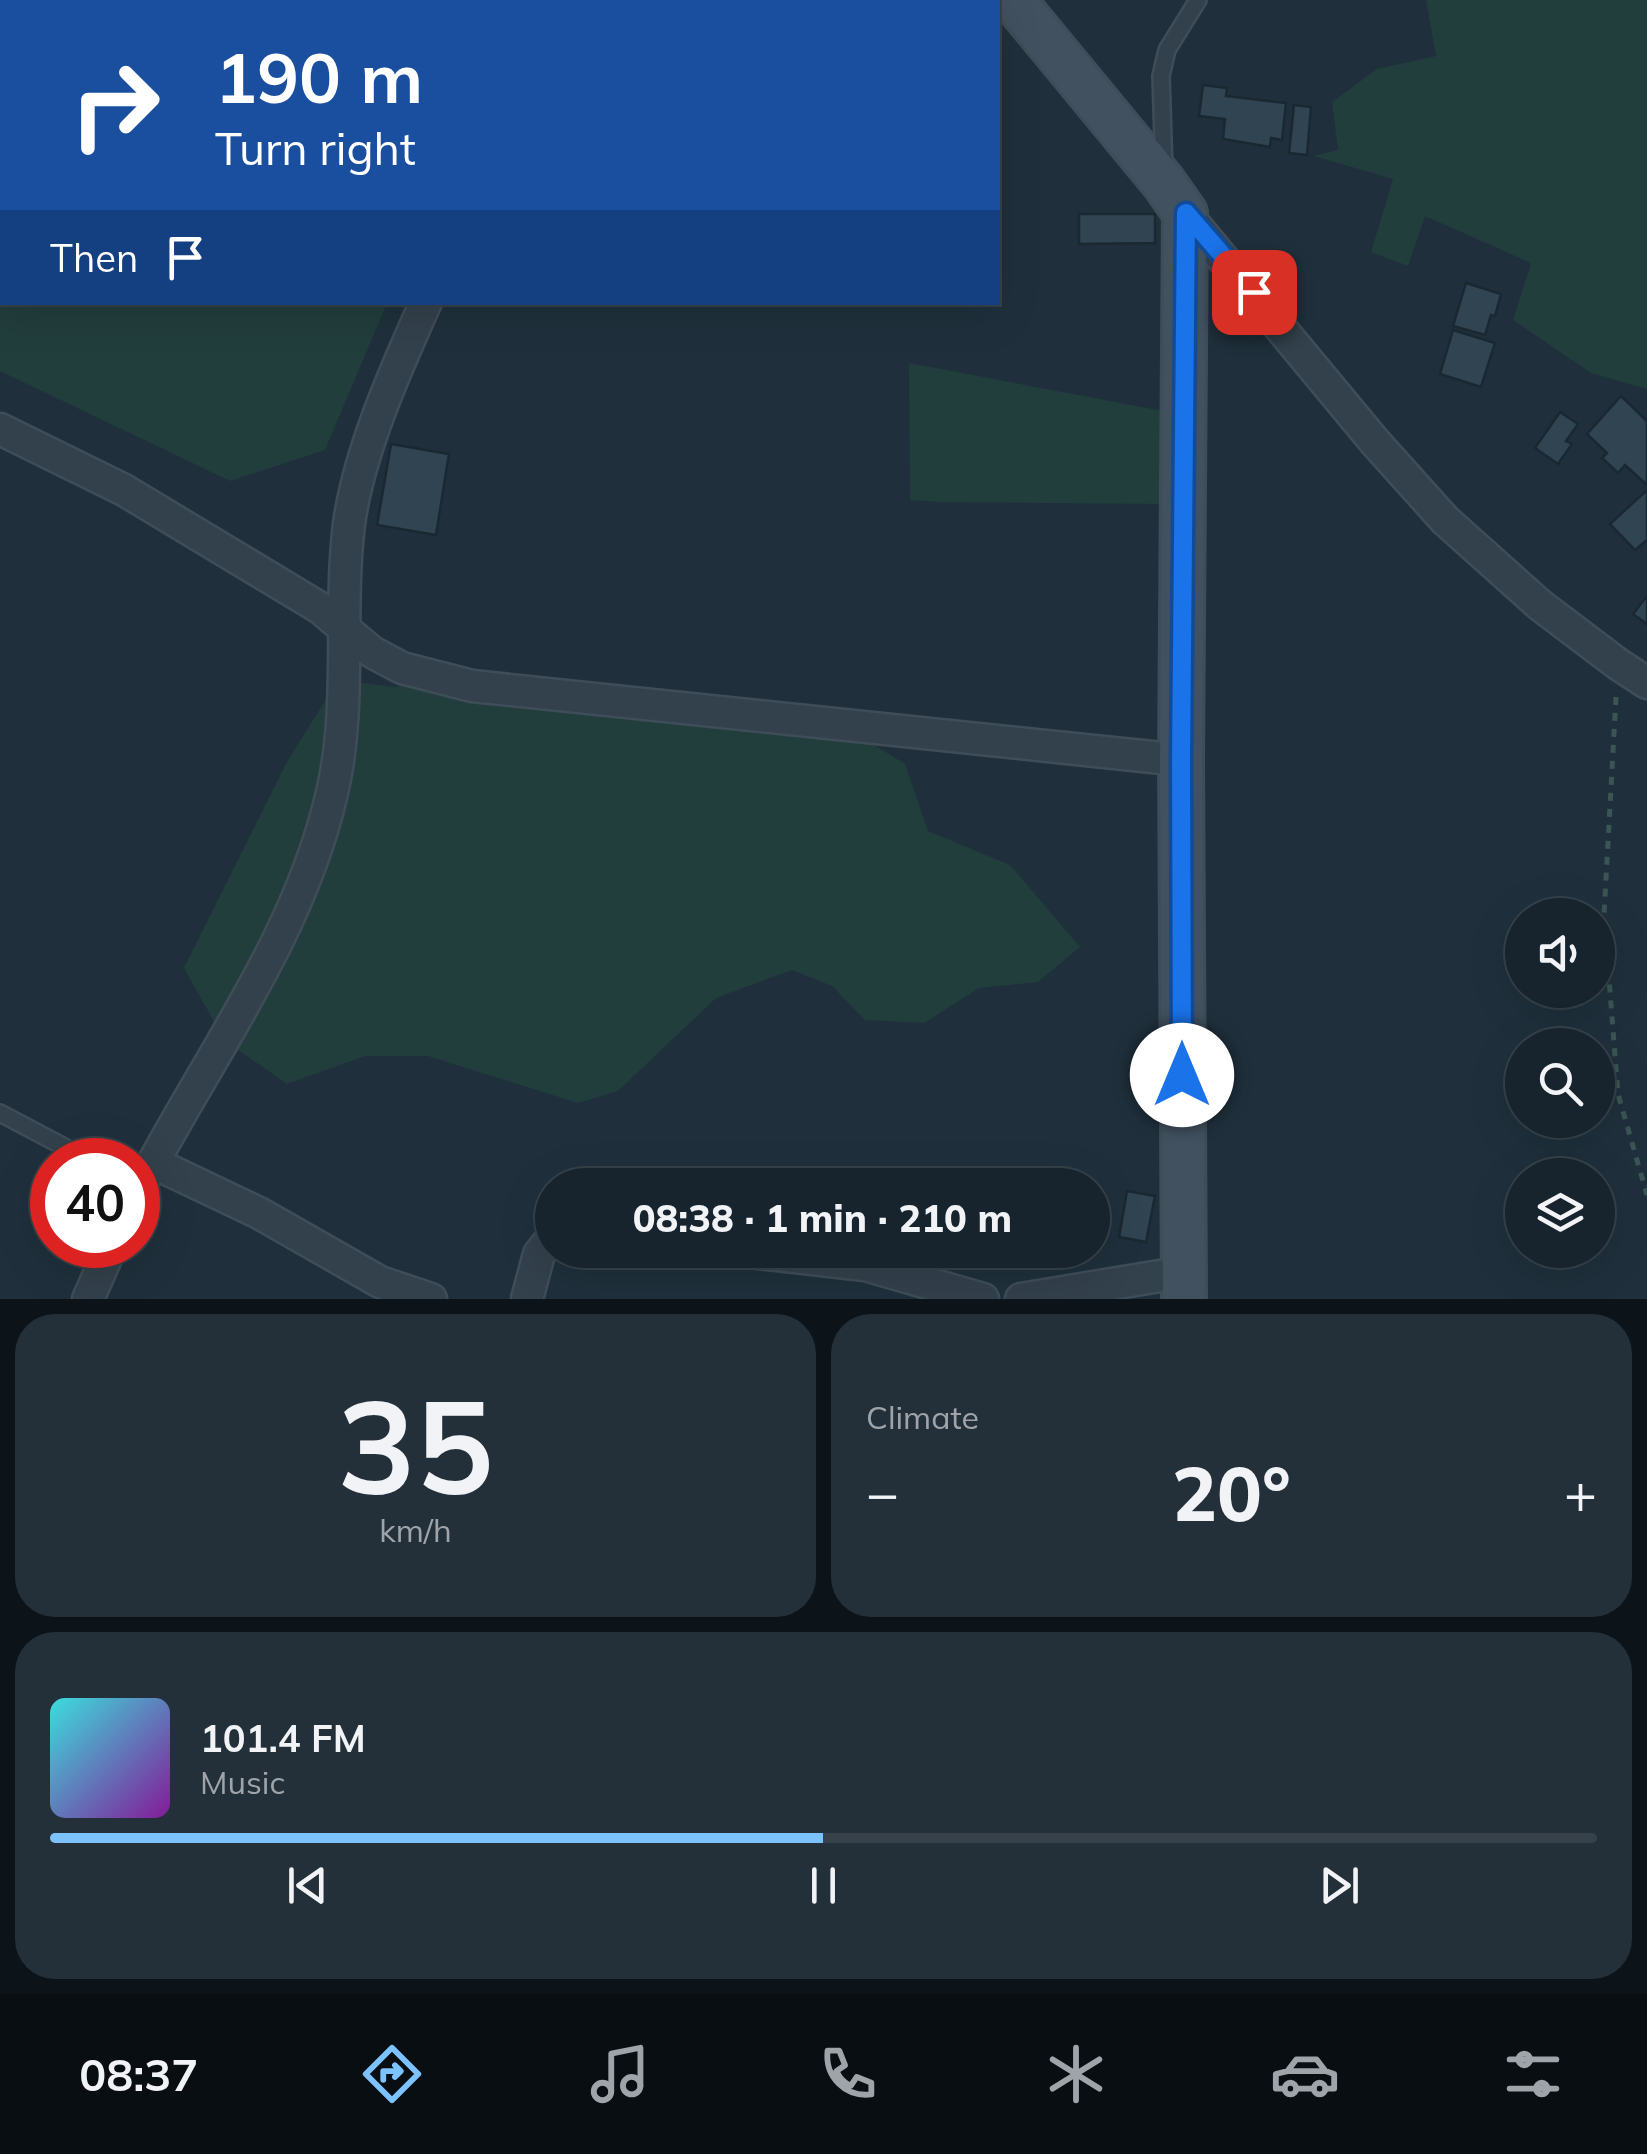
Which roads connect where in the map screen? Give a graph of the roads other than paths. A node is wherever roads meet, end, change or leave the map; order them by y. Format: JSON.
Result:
{"nodes":[{"id":1,"x":1013,"y":0,"type":"edge"},
{"id":2,"x":1198,"y":0,"type":"edge"},
{"id":3,"x":1175,"y":198,"type":"junction"},
{"id":4,"x":425,"y":305,"type":"edge"},
{"id":5,"x":0,"y":429,"type":"edge"},
{"id":6,"x":346,"y":629,"type":"junction"},
{"id":7,"x":1647,"y":683,"type":"edge"},
{"id":8,"x":1181,"y":760,"type":"junction"},
{"id":9,"x":0,"y":1113,"type":"edge"},
{"id":10,"x":47,"y":1138,"type":"edge"},
{"id":11,"x":160,"y":1150,"type":"edge"},
{"id":12,"x":160,"y":1186,"type":"edge"},
{"id":13,"x":102,"y":1268,"type":"edge"},
{"id":14,"x":535,"y":1268,"type":"edge"},
{"id":15,"x":875,"y":1268,"type":"edge"},
{"id":16,"x":1184,"y":1286,"type":"edge"},
{"id":17,"x":88,"y":1299,"type":"edge"},
{"id":18,"x":431,"y":1299,"type":"edge"},
{"id":19,"x":527,"y":1299,"type":"edge"},
{"id":20,"x":984,"y":1299,"type":"edge"},
{"id":21,"x":1021,"y":1299,"type":"edge"}],
"edges":[{"from":1,"to":3,"type":"street"},
{"from":2,"to":3,"type":"lane"},
{"from":3,"to":7,"type":"street"},
{"from":3,"to":8,"type":"street"},
{"from":4,"to":6,"type":"street"},
{"from":5,"to":6,"type":"street"},
{"from":6,"to":8,"type":"street"},
{"from":6,"to":11,"type":"street"},
{"from":8,"to":16,"type":"street"},
{"from":9,"to":10,"type":"lane"},
{"from":12,"to":18,"type":"street"},
{"from":13,"to":17,"type":"street"},
{"from":14,"to":19,"type":"street"},
{"from":15,"to":20,"type":"street"},
{"from":16,"to":21,"type":"street"}]}
